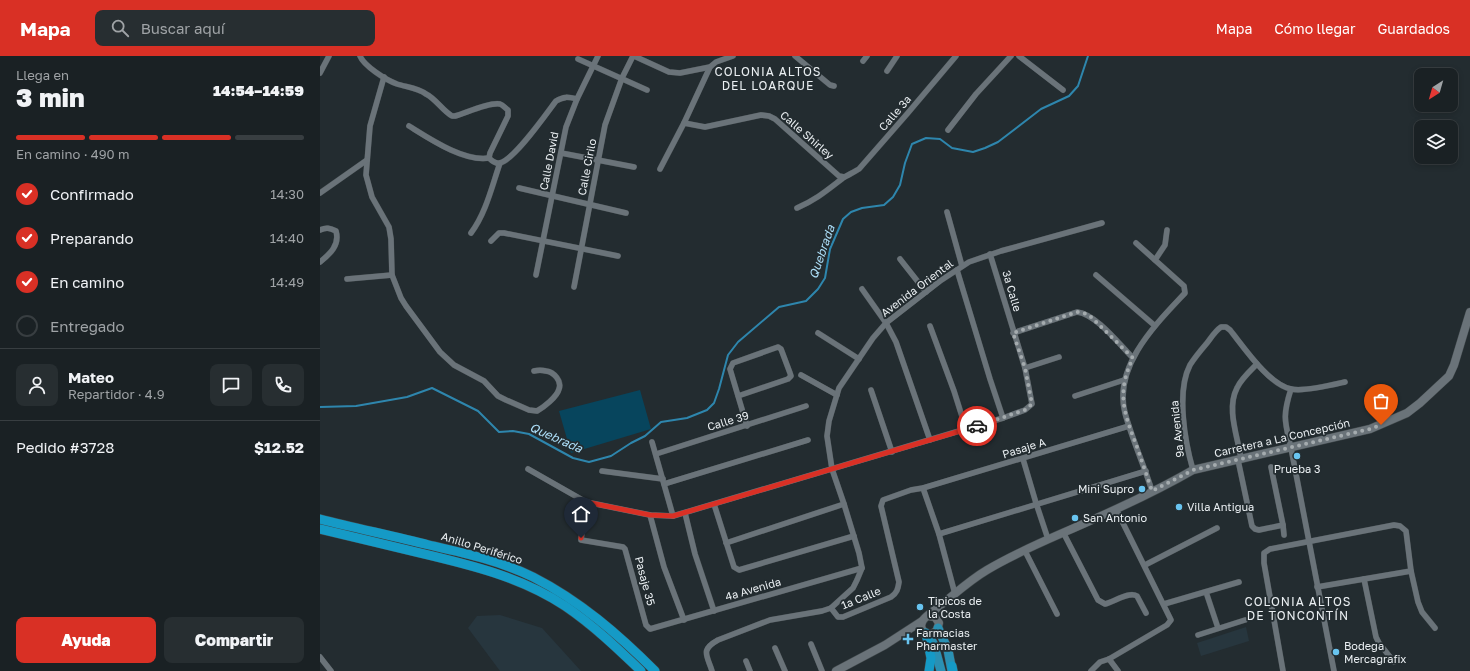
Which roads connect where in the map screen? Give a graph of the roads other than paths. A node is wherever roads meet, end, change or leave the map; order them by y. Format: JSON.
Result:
{"nodes":[{"id":1,"x":360,"y":56,"type":"edge"},
{"id":2,"x":598,"y":56,"type":"edge"},
{"id":3,"x":633,"y":56,"type":"edge"},
{"id":4,"x":733,"y":56,"type":"edge"},
{"id":5,"x":796,"y":56,"type":"edge"},
{"id":6,"x":867,"y":56,"type":"edge"},
{"id":7,"x":897,"y":56,"type":"edge"},
{"id":8,"x":956,"y":56,"type":"edge"},
{"id":9,"x":1011,"y":56,"type":"edge"},
{"id":10,"x":1019,"y":56,"type":"edge"},
{"id":11,"x":328,"y":57,"type":"edge"},
{"id":12,"x":320,"y":58,"type":"edge"},
{"id":13,"x":578,"y":59,"type":"dead end"},
{"id":14,"x":863,"y":62,"type":"dead end"},
{"id":15,"x":594,"y":65,"type":"junction"},
{"id":16,"x":710,"y":67,"type":"junction"},
{"id":17,"x":887,"y":71,"type":"dead end"},
{"id":18,"x":320,"y":73,"type":"edge"},
{"id":19,"x":384,"y":77,"type":"junction"},
{"id":20,"x":622,"y":78,"type":"junction"},
{"id":21,"x":834,"y":86,"type":"dead end"},
{"id":22,"x":647,"y":90,"type":"dead end"},
{"id":23,"x":1063,"y":90,"type":"dead end"},
{"id":24,"x":577,"y":99,"type":"junction"},
{"id":25,"x":684,"y":123,"type":"junction"},
{"id":26,"x":409,"y":126,"type":"dead end"},
{"id":27,"x":948,"y":130,"type":"dead end"},
{"id":28,"x":561,"y":153,"type":"junction"},
{"id":29,"x":489,"y":158,"type":"junction"},
{"id":30,"x":367,"y":160,"type":"junction"},
{"id":31,"x":599,"y":160,"type":"junction"},
{"id":32,"x":500,"y":163,"type":"junction"},
{"id":33,"x":634,"y":168,"type":"dead end"},
{"id":34,"x":660,"y":169,"type":"dead end"},
{"id":35,"x":844,"y":177,"type":"junction"},
{"id":36,"x":519,"y":188,"type":"dead end"},
{"id":37,"x":320,"y":193,"type":"edge"},
{"id":38,"x":552,"y":196,"type":"junction"},
{"id":39,"x":590,"y":205,"type":"junction"},
{"id":40,"x":797,"y":208,"type":"dead end"},
{"id":41,"x":947,"y":212,"type":"dead end"},
{"id":42,"x":626,"y":213,"type":"dead end"},
{"id":43,"x":1102,"y":223,"type":"dead end"},
{"id":44,"x":320,"y":230,"type":"edge"},
{"id":45,"x":1167,"y":230,"type":"dead end"},
{"id":46,"x":471,"y":233,"type":"dead end"},
{"id":47,"x":491,"y":241,"type":"dead end"},
{"id":48,"x":544,"y":241,"type":"junction"},
{"id":49,"x":1136,"y":244,"type":"dead end"},
{"id":50,"x":581,"y":249,"type":"junction"},
{"id":51,"x":990,"y":254,"type":"junction"},
{"id":52,"x":618,"y":256,"type":"dead end"},
{"id":53,"x":900,"y":259,"type":"dead end"},
{"id":54,"x":1155,"y":260,"type":"junction"},
{"id":55,"x":320,"y":262,"type":"edge"},
{"id":56,"x":962,"y":266,"type":"junction"},
{"id":57,"x":957,"y":270,"type":"junction"},
{"id":58,"x":392,"y":275,"type":"junction"},
{"id":59,"x":536,"y":275,"type":"dead end"},
{"id":60,"x":1096,"y":275,"type":"dead end"},
{"id":61,"x":347,"y":279,"type":"dead end"},
{"id":62,"x":574,"y":286,"type":"dead end"},
{"id":63,"x":862,"y":289,"type":"dead end"},
{"id":64,"x":926,"y":292,"type":"junction"},
{"id":65,"x":1470,"y":312,"type":"edge"},
{"id":66,"x":886,"y":323,"type":"junction"},
{"id":67,"x":1154,"y":325,"type":"junction"},
{"id":68,"x":930,"y":326,"type":"dead end"},
{"id":69,"x":818,"y":333,"type":"dead end"},
{"id":70,"x":1013,"y":333,"type":"junction"},
{"id":71,"x":1059,"y":357,"type":"dead end"},
{"id":72,"x":859,"y":358,"type":"junction"},
{"id":73,"x":1133,"y":358,"type":"junction"},
{"id":74,"x":1257,"y":364,"type":"junction"},
{"id":75,"x":1025,"y":368,"type":"junction"},
{"id":76,"x":534,"y":371,"type":"dead end"},
{"id":77,"x":801,"y":375,"type":"dead end"},
{"id":78,"x":1124,"y":380,"type":"junction"},
{"id":79,"x":1345,"y":382,"type":"dead end"},
{"id":80,"x":1291,"y":389,"type":"junction"},
{"id":81,"x":871,"y":390,"type":"dead end"},
{"id":82,"x":837,"y":395,"type":"junction"},
{"id":83,"x":738,"y":396,"type":"junction"},
{"id":84,"x":1075,"y":396,"type":"dead end"},
{"id":85,"x":806,"y":406,"type":"dead end"},
{"id":86,"x":1003,"y":418,"type":"junction"},
{"id":87,"x":747,"y":426,"type":"junction"},
{"id":88,"x":1129,"y":426,"type":"junction"},
{"id":89,"x":966,"y":429,"type":"junction"},
{"id":90,"x":808,"y":440,"type":"dead end"},
{"id":91,"x":930,"y":440,"type":"junction"},
{"id":92,"x":652,"y":442,"type":"dead end"},
{"id":93,"x":1291,"y":448,"type":"junction"},
{"id":94,"x":892,"y":452,"type":"junction"},
{"id":95,"x":656,"y":454,"type":"junction"},
{"id":96,"x":1023,"y":459,"type":"junction"},
{"id":97,"x":1240,"y":460,"type":"junction"},
{"id":98,"x":1271,"y":467,"type":"dead end"},
{"id":99,"x":528,"y":469,"type":"dead end"},
{"id":100,"x":832,"y":469,"type":"junction"},
{"id":101,"x":1146,"y":470,"type":"junction"},
{"id":102,"x":1193,"y":470,"type":"junction"},
{"id":103,"x":602,"y":471,"type":"dead end"},
{"id":104,"x":664,"y":482,"type":"junction"},
{"id":105,"x":923,"y":488,"type":"junction"},
{"id":106,"x":1152,"y":491,"type":"junction"},
{"id":107,"x":586,"y":502,"type":"junction"},
{"id":108,"x":1036,"y":503,"type":"junction"},
{"id":109,"x":714,"y":504,"type":"junction"},
{"id":110,"x":844,"y":504,"type":"junction"},
{"id":111,"x":1116,"y":508,"type":"junction"},
{"id":112,"x":685,"y":513,"type":"junction"},
{"id":113,"x":650,"y":515,"type":"junction"},
{"id":114,"x":673,"y":516,"type":"junction"},
{"id":115,"x":320,"y":519,"type":"edge"},
{"id":116,"x":1283,"y":525,"type":"junction"},
{"id":117,"x":1217,"y":528,"type":"dead end"},
{"id":118,"x":320,"y":530,"type":"edge"},
{"id":119,"x":1063,"y":532,"type":"junction"},
{"id":120,"x":939,"y":534,"type":"junction"},
{"id":121,"x":1284,"y":535,"type":"dead end"},
{"id":122,"x":854,"y":536,"type":"junction"},
{"id":123,"x":1048,"y":539,"type":"junction"},
{"id":124,"x":1308,"y":542,"type":"junction"},
{"id":125,"x":726,"y":543,"type":"junction"},
{"id":126,"x":1025,"y":550,"type":"junction"},
{"id":127,"x":1145,"y":565,"type":"junction"},
{"id":128,"x":862,"y":568,"type":"junction"},
{"id":129,"x":1411,"y":571,"type":"junction"},
{"id":130,"x":1364,"y":578,"type":"junction"},
{"id":131,"x":1239,"y":582,"type":"dead end"},
{"id":132,"x":1317,"y":587,"type":"junction"},
{"id":133,"x":1206,"y":592,"type":"junction"},
{"id":134,"x":955,"y":594,"type":"junction"},
{"id":135,"x":948,"y":600,"type":"junction"},
{"id":136,"x":1164,"y":604,"type":"junction"},
{"id":137,"x":831,"y":608,"type":"junction"},
{"id":138,"x":714,"y":611,"type":"junction"},
{"id":139,"x":1146,"y":613,"type":"dead end"},
{"id":140,"x":1057,"y":614,"type":"dead end"},
{"id":141,"x":925,"y":618,"type":"junction"},
{"id":142,"x":684,"y":620,"type":"junction"},
{"id":143,"x":1245,"y":620,"type":"dead end"},
{"id":144,"x":938,"y":625,"type":"junction"},
{"id":145,"x":1218,"y":628,"type":"junction"},
{"id":146,"x":1435,"y":628,"type":"dead end"},
{"id":147,"x":650,"y":629,"type":"joint"},
{"id":148,"x":926,"y":633,"type":"junction"},
{"id":149,"x":1198,"y":635,"type":"dead end"},
{"id":150,"x":901,"y":636,"type":"junction"},
{"id":151,"x":811,"y":644,"type":"dead end"},
{"id":152,"x":775,"y":648,"type":"dead end"},
{"id":153,"x":320,"y":657,"type":"edge"},
{"id":154,"x":1109,"y":659,"type":"junction"},
{"id":155,"x":746,"y":661,"type":"dead end"},
{"id":156,"x":1394,"y":662,"type":"dead end"},
{"id":157,"x":952,"y":669,"type":"edge"},
{"id":158,"x":331,"y":671,"type":"edge"},
{"id":159,"x":641,"y":671,"type":"edge"},
{"id":160,"x":655,"y":671,"type":"edge"},
{"id":161,"x":712,"y":671,"type":"edge"},
{"id":162,"x":750,"y":671,"type":"edge"},
{"id":163,"x":785,"y":671,"type":"edge"},
{"id":164,"x":822,"y":671,"type":"edge"},
{"id":165,"x":836,"y":671,"type":"edge"},
{"id":166,"x":929,"y":671,"type":"edge"},
{"id":167,"x":941,"y":671,"type":"edge"},
{"id":168,"x":1091,"y":671,"type":"edge"},
{"id":169,"x":1118,"y":671,"type":"edge"},
{"id":170,"x":1283,"y":671,"type":"edge"},
{"id":171,"x":1334,"y":671,"type":"edge"}],
"edges":[{"from":1,"to":19,"type":"street"},
{"from":2,"to":15,"type":"street","name":"Calle David"},
{"from":3,"to":16,"type":"street"},
{"from":3,"to":20,"type":"street","name":"Calle Cirilo"},
{"from":4,"to":16,"type":"street"},
{"from":5,"to":21,"type":"street"},
{"from":6,"to":14,"type":"street"},
{"from":7,"to":17,"type":"street"},
{"from":8,"to":35,"type":"street","name":"Calle 3a"},
{"from":9,"to":27,"type":"street"},
{"from":10,"to":23,"type":"street"},
{"from":11,"to":12,"type":"street"},
{"from":11,"to":18,"type":"street"},
{"from":13,"to":15,"type":"street"},
{"from":15,"to":20,"type":"street"},
{"from":15,"to":24,"type":"street","name":"Calle David"},
{"from":16,"to":25,"type":"street"},
{"from":19,"to":29,"type":"street"},
{"from":19,"to":30,"type":"street"},
{"from":20,"to":22,"type":"street"},
{"from":20,"to":31,"type":"street","name":"Calle Cirilo"},
{"from":24,"to":28,"type":"street","name":"Calle David"},
{"from":24,"to":32,"type":"street"},
{"from":25,"to":34,"type":"street"},
{"from":25,"to":35,"type":"street","name":"Calle Shirley"},
{"from":26,"to":29,"type":"street"},
{"from":28,"to":31,"type":"street"},
{"from":28,"to":38,"type":"street","name":"Calle David"},
{"from":29,"to":32,"type":"street"},
{"from":30,"to":37,"type":"street"},
{"from":30,"to":58,"type":"street"},
{"from":31,"to":33,"type":"street"},
{"from":31,"to":39,"type":"street","name":"Calle Cirilo"},
{"from":32,"to":46,"type":"street"},
{"from":35,"to":40,"type":"street","name":"Calle 3a"},
{"from":36,"to":38,"type":"street"},
{"from":38,"to":39,"type":"street"},
{"from":38,"to":48,"type":"street","name":"Calle David"},
{"from":39,"to":42,"type":"street"},
{"from":39,"to":50,"type":"street","name":"Calle Cirilo"},
{"from":41,"to":56,"type":"street"},
{"from":43,"to":51,"type":"street","name":"Avenida Oriental"},
{"from":44,"to":55,"type":"street"},
{"from":45,"to":54,"type":"street"},
{"from":47,"to":48,"type":"street"},
{"from":48,"to":50,"type":"street"},
{"from":48,"to":59,"type":"street","name":"Calle David"},
{"from":49,"to":54,"type":"street"},
{"from":50,"to":52,"type":"street"},
{"from":50,"to":62,"type":"street","name":"Calle Cirilo"},
{"from":51,"to":56,"type":"street","name":"Avenida Oriental"},
{"from":51,"to":70,"type":"street","name":"3a Calle"},
{"from":53,"to":64,"type":"street"},
{"from":54,"to":67,"type":"street"},
{"from":56,"to":57,"type":"street","name":"Avenida Oriental"},
{"from":57,"to":64,"type":"street","name":"Avenida Oriental"},
{"from":57,"to":86,"type":"street"},
{"from":58,"to":61,"type":"street"},
{"from":58,"to":76,"type":"street"},
{"from":60,"to":67,"type":"street"},
{"from":63,"to":66,"type":"street"},
{"from":64,"to":66,"type":"street","name":"Avenida Oriental"},
{"from":65,"to":93,"type":"main road","name":"Carretera a La Concepción"},
{"from":66,"to":72,"type":"street","name":"Avenida Oriental"},
{"from":66,"to":91,"type":"street"},
{"from":67,"to":73,"type":"street"},
{"from":68,"to":89,"type":"street"},
{"from":69,"to":72,"type":"street"},
{"from":70,"to":73,"type":"street"},
{"from":70,"to":75,"type":"street","name":"3a Calle"},
{"from":71,"to":75,"type":"street"},
{"from":72,"to":82,"type":"street","name":"Avenida Oriental"},
{"from":73,"to":78,"type":"street"},
{"from":74,"to":80,"type":"street"},
{"from":74,"to":97,"type":"street"},
{"from":74,"to":102,"type":"street","name":"9a Avenida"},
{"from":75,"to":86,"type":"street","name":"3a Calle"},
{"from":77,"to":82,"type":"street"},
{"from":78,"to":84,"type":"street"},
{"from":78,"to":88,"type":"street"},
{"from":79,"to":80,"type":"street"},
{"from":80,"to":93,"type":"street"},
{"from":81,"to":94,"type":"street"},
{"from":82,"to":100,"type":"street","name":"Avenida Oriental"},
{"from":83,"to":83,"type":"street"},
{"from":83,"to":87,"type":"street"},
{"from":85,"to":87,"type":"street","name":"Calle 39"},
{"from":86,"to":89,"type":"street"},
{"from":87,"to":95,"type":"street","name":"Calle 39"},
{"from":88,"to":96,"type":"street","name":"Pasaje A"},
{"from":88,"to":101,"type":"street"},
{"from":89,"to":91,"type":"street"},
{"from":90,"to":104,"type":"street"},
{"from":91,"to":94,"type":"street"},
{"from":92,"to":95,"type":"street"},
{"from":93,"to":97,"type":"main road","name":"Carretera a La Concepción"},
{"from":93,"to":124,"type":"street"},
{"from":94,"to":100,"type":"street"},
{"from":95,"to":104,"type":"street"},
{"from":96,"to":105,"type":"street","name":"Pasaje A"},
{"from":96,"to":108,"type":"street"},
{"from":97,"to":102,"type":"main road","name":"Carretera a La Concepción"},
{"from":97,"to":116,"type":"street"},
{"from":98,"to":116,"type":"street"},
{"from":99,"to":107,"type":"street"},
{"from":100,"to":109,"type":"street"},
{"from":100,"to":110,"type":"street","name":"Avenida Oriental"},
{"from":101,"to":106,"type":"street"},
{"from":101,"to":108,"type":"street"},
{"from":102,"to":106,"type":"main road","name":"Carretera a La Concepción"},
{"from":103,"to":104,"type":"street"},
{"from":104,"to":114,"type":"street"},
{"from":105,"to":120,"type":"street"},
{"from":105,"to":137,"type":"street","name":"1a Calle"},
{"from":106,"to":111,"type":"main road","name":"Carretera a La Concepción"},
{"from":107,"to":113,"type":"street"},
{"from":107,"to":147,"type":"street","name":"Pasaje 35"},
{"from":108,"to":120,"type":"street"},
{"from":108,"to":123,"type":"street"},
{"from":109,"to":112,"type":"street"},
{"from":109,"to":125,"type":"street"},
{"from":110,"to":122,"type":"street","name":"Avenida Oriental"},
{"from":110,"to":125,"type":"street"},
{"from":111,"to":119,"type":"main road","name":"Carretera a La Concepción"},
{"from":111,"to":127,"type":"street"},
{"from":112,"to":114,"type":"street"},
{"from":112,"to":138,"type":"street"},
{"from":113,"to":114,"type":"street"},
{"from":113,"to":142,"type":"street"},
{"from":115,"to":160,"type":"highway","name":"Anillo Periférico"},
{"from":116,"to":121,"type":"street"},
{"from":117,"to":127,"type":"street"},
{"from":118,"to":159,"type":"highway","name":"Anillo Periférico"},
{"from":119,"to":123,"type":"main road","name":"Carretera a La Concepción"},
{"from":119,"to":139,"type":"street"},
{"from":120,"to":134,"type":"street"},
{"from":122,"to":125,"type":"street"},
{"from":122,"to":128,"type":"street","name":"Avenida Oriental"},
{"from":123,"to":126,"type":"main road","name":"Carretera a La Concepción"},
{"from":124,"to":129,"type":"street"},
{"from":124,"to":132,"type":"street"},
{"from":124,"to":170,"type":"street"},
{"from":126,"to":134,"type":"main road","name":"Carretera a La Concepción"},
{"from":126,"to":140,"type":"street"},
{"from":127,"to":136,"type":"street"},
{"from":128,"to":137,"type":"street"},
{"from":128,"to":138,"type":"street","name":"4a Avenida"},
{"from":129,"to":130,"type":"street"},
{"from":129,"to":146,"type":"street"},
{"from":130,"to":132,"type":"street"},
{"from":130,"to":156,"type":"street"},
{"from":131,"to":133,"type":"street"},
{"from":132,"to":171,"type":"street"},
{"from":133,"to":136,"type":"street"},
{"from":133,"to":145,"type":"street"},
{"from":134,"to":135,"type":"main road","name":"Carretera a La Concepción"},
{"from":135,"to":141,"type":"main road","name":"Carretera a La Concepción"},
{"from":135,"to":144,"type":"main road","name":"Carretera a La Concepción"},
{"from":136,"to":154,"type":"street"},
{"from":137,"to":161,"type":"street","name":"1a Calle"},
{"from":138,"to":142,"type":"street","name":"4a Avenida"},
{"from":141,"to":144,"type":"main road"},
{"from":141,"to":148,"type":"main road"},
{"from":141,"to":150,"type":"main road","name":"Carretera a La Concepción"},
{"from":142,"to":147,"type":"street","name":"4a Avenida"},
{"from":143,"to":145,"type":"street"},
{"from":144,"to":148,"type":"main road"},
{"from":144,"to":157,"type":"main road"},
{"from":145,"to":149,"type":"street"},
{"from":148,"to":150,"type":"main road"},
{"from":148,"to":166,"type":"highway"},
{"from":148,"to":167,"type":"main road"},
{"from":150,"to":165,"type":"main road"},
{"from":151,"to":164,"type":"street"},
{"from":152,"to":163,"type":"street"},
{"from":153,"to":158,"type":"street"},
{"from":154,"to":168,"type":"street"},
{"from":154,"to":169,"type":"street"},
{"from":155,"to":162,"type":"street"}]}
